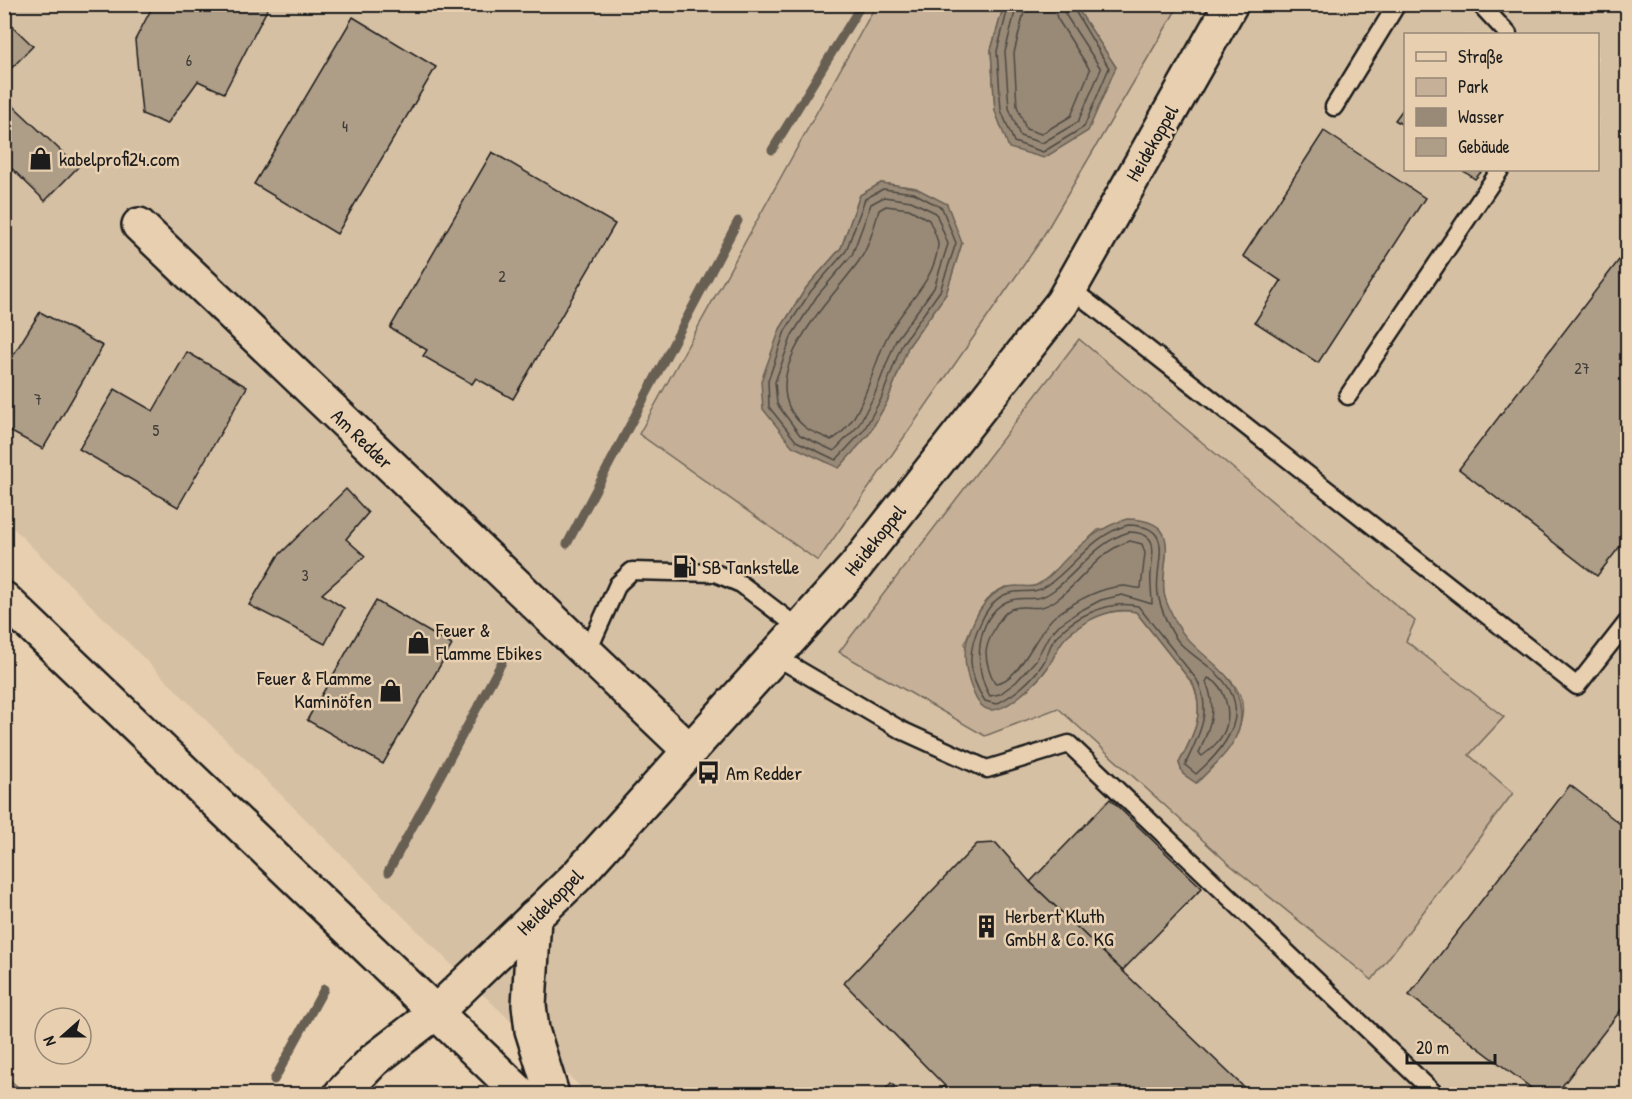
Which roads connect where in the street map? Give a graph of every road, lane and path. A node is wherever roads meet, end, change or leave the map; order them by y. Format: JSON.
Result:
{"nodes":[{"id":1,"x":1231,"y":4,"type":"edge"},
{"id":2,"x":1397,"y":4,"type":"edge"},
{"id":3,"x":1480,"y":4,"type":"edge"},
{"id":4,"x":1507,"y":33,"type":"edge"},
{"id":5,"x":1334,"y":107,"type":"dead end"},
{"id":6,"x":1499,"y":171,"type":"edge"},
{"id":7,"x":139,"y":225,"type":"dead end"},
{"id":8,"x":1070,"y":288,"type":"junction"},
{"id":9,"x":1348,"y":396,"type":"dead end"},
{"id":10,"x":4,"y":599,"type":"edge"},
{"id":11,"x":1628,"y":621,"type":"edge"},
{"id":12,"x":800,"y":629,"type":"junction"},
{"id":13,"x":587,"y":653,"type":"junction"},
{"id":14,"x":775,"y":656,"type":"junction"},
{"id":15,"x":690,"y":751,"type":"junction"},
{"id":16,"x":534,"y":917,"type":"junction"},
{"id":17,"x":435,"y":1013,"type":"junction"},
{"id":18,"x":1432,"y":1093,"type":"edge"},
{"id":19,"x":341,"y":1095,"type":"edge"},
{"id":20,"x":521,"y":1095,"type":"edge"},
{"id":21,"x":552,"y":1095,"type":"edge"}],
"edges":[{"from":1,"to":8,"type":"street","name":"Heidekoppel"},
{"from":2,"to":5,"type":"lane"},
{"from":3,"to":4,"type":"lane"},
{"from":6,"to":9,"type":"lane"},
{"from":7,"to":13,"type":"street","name":"Am Redder"},
{"from":8,"to":11,"type":"lane"},
{"from":8,"to":12,"type":"street","name":"Heidekoppel"},
{"from":10,"to":17,"type":"street"},
{"from":12,"to":13,"type":"lane"},
{"from":12,"to":14,"type":"street","name":"Heidekoppel"},
{"from":13,"to":15,"type":"street","name":"Am Redder"},
{"from":14,"to":15,"type":"street","name":"Heidekoppel"},
{"from":14,"to":18,"type":"lane"},
{"from":15,"to":16,"type":"street","name":"Heidekoppel"},
{"from":16,"to":17,"type":"street","name":"Heidekoppel"},
{"from":16,"to":21,"type":"street"},
{"from":17,"to":19,"type":"street","name":"Heidekoppel"},
{"from":17,"to":20,"type":"street"}]}
